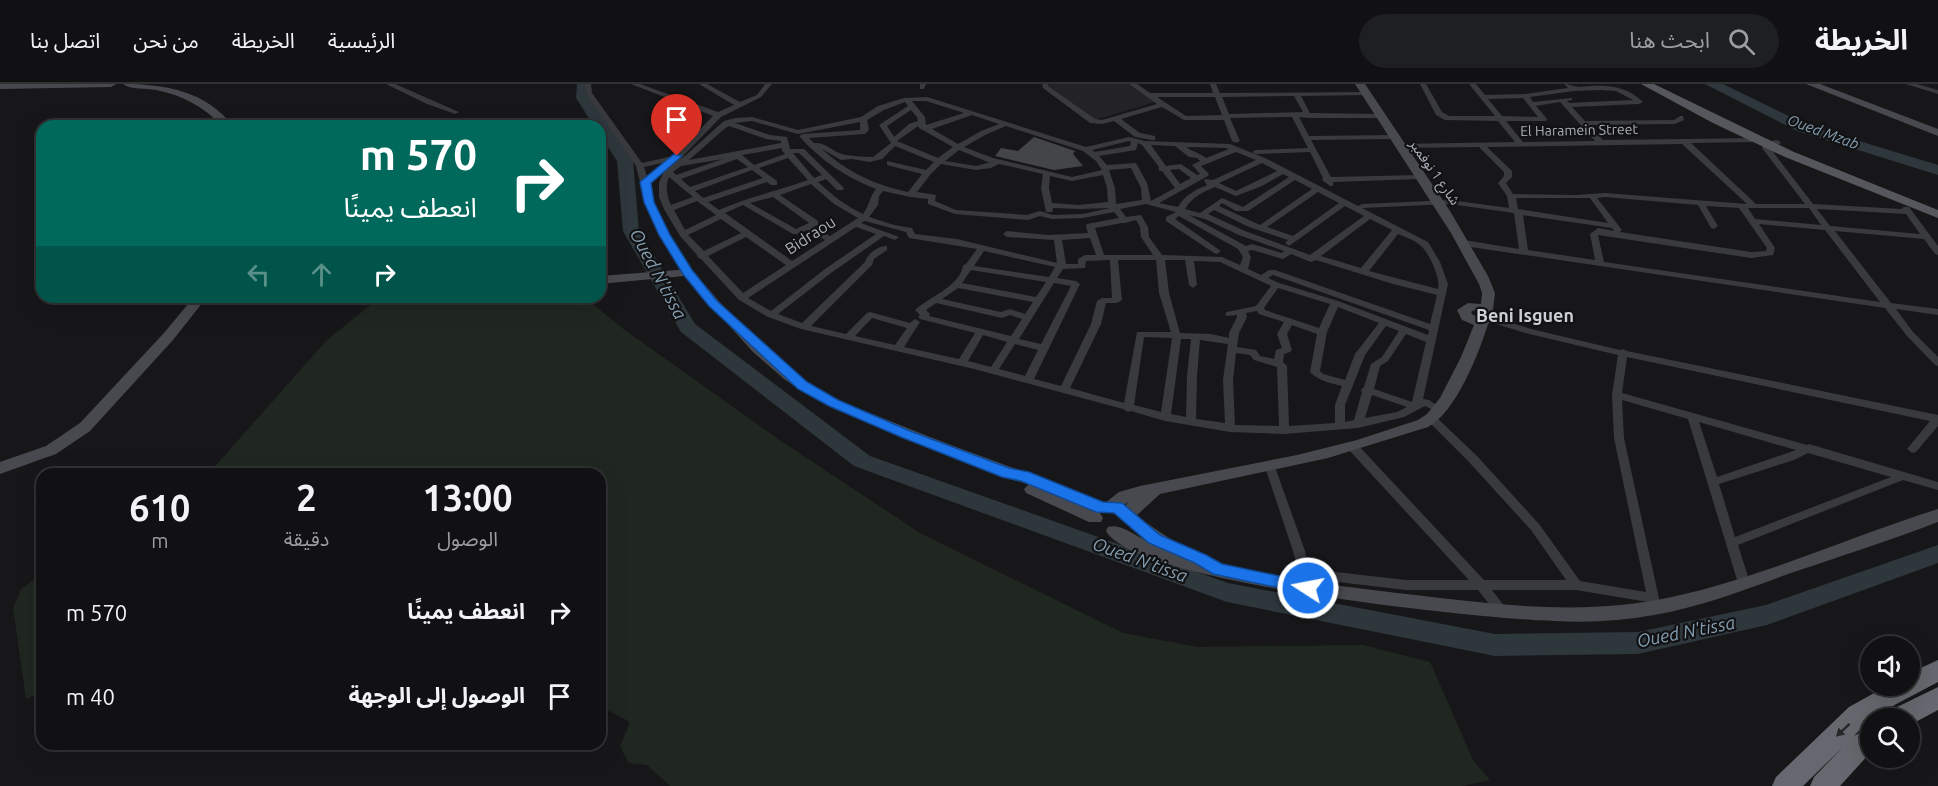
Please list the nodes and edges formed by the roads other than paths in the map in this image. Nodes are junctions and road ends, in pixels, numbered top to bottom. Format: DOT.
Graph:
graph roads {
  1 [pos="111,84"];
  2 [pos="128,84"];
  3 [pos="389,84"];
  4 [pos="588,84"];
  5 [pos="634,84"];
  6 [pos="702,84"];
  7 [pos="769,84"];
  8 [pos="1045,84"];
  9 [pos="1132,84"];
  10 [pos="1213,84"];
  11 [pos="1286,84"];
  12 [pos="1329,84"];
  13 [pos="1423,84"];
  14 [pos="1472,84"];
  15 [pos="1646,84"];
  16 [pos="1659,84"];
  17 [pos="1811,84"];
  18 [pos="1910,84"];
  19 [pos="0,86"];
  20 [pos="154,86"];
  21 [pos="1568,88"];
  22 [pos="1363,89"];
  23 [pos="1938,92"];
  24 [pos="1295,94"];
  25 [pos="1149,95"];
  26 [pos="1217,95"];
  27 [pos="1337,95"];
  28 [pos="1525,96"];
  29 [pos="1483,98"];
  30 [pos="906,99"];
  31 [pos="1565,103"];
  32 [pos="1163,104"];
  33 [pos="1533,104"];
  34 [pos="740,105"];
  35 [pos="911,107"];
  36 [pos="455,112"];
  37 [pos="969,114"];
  38 [pos="718,115"];
  39 [pos="1295,115"];
  40 [pos="1308,116"];
  41 [pos="1379,116"];
  42 [pos="1225,117"];
  43 [pos="1115,118"];
  44 [pos="1680,118"];
  45 [pos="864,119"];
  46 [pos="209,120"];
  47 [pos="222,120"];
  48 [pos="1500,120"];
  49 [pos="728,123"];
  50 [pos="1584,123"];
  51 [pos="1006,124"];
  52 [pos="924,125"];
  53 [pos="1938,133"];
  54 [pos="804,137"];
  55 [pos="1306,138"];
  56 [pos="1395,141"];
  57 [pos="894,142"];
  58 [pos="1134,142"];
  59 [pos="1601,142"];
  60 [pos="1685,142"];
  61 [pos="1768,142"];
  62 [pos="1145,143"];
  63 [pos="1177,144"];
  64 [pos="1521,144"];
  65 [pos="1236,145"];
  66 [pos="1482,146"];
  67 [pos="958,147"];
  68 [pos="786,148"];
  69 [pos="1086,148"];
  70 [pos="1312,150"];
  71 [pos="1256,152"];
  72 [pos="1094,154"];
  73 [pos="1262,160"];
  74 [pos="678,161"];
  75 [pos="941,161"];
  76 [pos="1205,161"];
  77 [pos="998,162"];
  78 [pos="890,163"];
  79 [pos="640,166"];
  80 [pos="753,168"];
  81 [pos="1162,169"];
  82 [pos="1105,170"];
  83 [pos="1282,171"];
  84 [pos="1047,172"];
  85 [pos="928,173"];
  86 [pos="672,175"];
  87 [pos="828,176"];
  88 [pos="1295,177"];
  89 [pos="1421,177"];
  90 [pos="1199,178"];
  91 [pos="1326,180"];
  92 [pos="811,181"];
  93 [pos="645,182"];
  94 [pos="1212,185"];
  95 [pos="840,188"];
  96 [pos="881,188"];
  97 [pos="1179,188"];
  98 [pos="1318,188"];
  99 [pos="744,189"];
  100 [pos="689,190"];
  101 [pos="1331,190"];
  102 [pos="912,194"];
  103 [pos="775,195"];
  104 [pos="1591,195"];
  105 [pos="1512,196"];
  106 [pos="757,198"];
  107 [pos="700,199"];
  108 [pos="1900,200"];
  109 [pos="743,202"];
  110 [pos="1345,202"];
  111 [pos="1440,202"];
  112 [pos="1700,202"];
  113 [pos="1149,203"];
  114 [pos="1213,206"];
  115 [pos="1362,206"];
  116 [pos="1742,206"];
  117 [pos="1755,206"];
  118 [pos="1811,206"];
  119 [pos="1938,206"];
  120 [pos="1114,207"];
  121 [pos="668,209"];
  122 [pos="1049,210"];
  123 [pos="1179,212"];
  124 [pos="1516,212"];
  125 [pos="1909,212"];
  126 [pos="720,214"];
  127 [pos="1938,214"];
  128 [pos="1202,215"];
  129 [pos="1369,216"];
  130 [pos="864,218"];
  131 [pos="1125,220"];
  132 [pos="1753,221"];
  133 [pos="855,224"];
  134 [pos="1714,226"];
  135 [pos="809,228"];
  136 [pos="1261,228"];
  137 [pos="1828,228"];
  138 [pos="1619,230"];
  139 [pos="1396,231"];
  140 [pos="747,233"];
  141 [pos="883,233"];
  142 [pos="682,234"];
  143 [pos="1007,234"];
  144 [pos="1093,234"];
  145 [pos="1429,236"];
  146 [pos="895,237"];
  147 [pos="1926,237"];
  148 [pos="1058,238"];
  149 [pos="831,240"];
  150 [pos="1293,240"];
  151 [pos="1234,242"];
  152 [pos="1464,243"];
  153 [pos="884,248"];
  154 [pos="1287,248"];
  155 [pos="981,249"];
  156 [pos="1244,249"];
  157 [pos="1217,251"];
  158 [pos="1524,251"];
  159 [pos="1938,252"];
  160 [pos="701,256"];
  161 [pos="1178,257"];
  162 [pos="1316,257"];
  163 [pos="1101,258"];
  164 [pos="1160,258"];
  165 [pos="1189,258"];
  166 [pos="1114,259"];
  167 [pos="1600,262"];
  168 [pos="792,265"];
  169 [pos="1061,266"];
  170 [pos="966,267"];
  171 [pos="1243,269"];
  172 [pos="687,272"];
  173 [pos="1363,272"];
  174 [pos="1262,278"];
  175 [pos="606,280"];
  176 [pos="1051,280"];
  177 [pos="956,285"];
  178 [pos="1193,285"];
  179 [pos="1276,285"];
  180 [pos="1442,293"];
  181 [pos="742,298"];
  182 [pos="933,300"];
  183 [pos="1038,300"];
  184 [pos="196,303"];
  185 [pos="1335,303"];
  186 [pos="1890,306"];
  187 [pos="1258,308"];
  188 [pos="1241,311"];
  189 [pos="1938,312"];
  190 [pos="1230,314"];
  191 [pos="771,315"];
  192 [pos="1027,316"];
  193 [pos="1481,316"];
  194 [pos="923,317"];
  195 [pos="1289,321"];
  196 [pos="1384,323"];
  197 [pos="912,326"];
  198 [pos="804,327"];
  199 [pos="1435,329"];
  200 [pos="1404,330"];
  201 [pos="980,332"];
  202 [pos="1322,332"];
  203 [pos="1177,337"];
  204 [pos="1196,337"];
  205 [pos="848,338"];
  206 [pos="1012,340"];
  207 [pos="1431,340"];
  208 [pos="1234,346"];
  209 [pos="898,348"];
  210 [pos="1044,348"];
  211 [pos="1623,352"];
  212 [pos="962,363"];
  213 [pos="1278,363"];
  214 [pos="1938,363"];
  215 [pos="993,371"];
  216 [pos="1028,380"];
  217 [pos="1349,385"];
  218 [pos="1064,390"];
  219 [pos="1366,390"];
  220 [pos="1617,395"];
  221 [pos="1416,407"];
  222 [pos="1128,409"];
  223 [pos="1435,415"];
  224 [pos="1692,415"];
  225 [pos="1165,417"];
  226 [pos="1938,419"];
  227 [pos="1191,422"];
  228 [pos="1358,424"];
  229 [pos="1341,426"];
  230 [pos="1230,428"];
  231 [pos="1284,430"];
  232 [pos="1353,447"];
  233 [pos="1809,448"];
  234 [pos="1912,449"];
  235 [pos="1270,467"];
  236 [pos="0,468"];
  237 [pos="1903,476"];
  238 [pos="1713,482"];
  239 [pos="1938,486"];
  240 [pos="1156,488"];
  241 [pos="1103,511"];
  242 [pos="1938,515"];
  243 [pos="1128,517"];
  244 [pos="1114,531"];
  245 [pos="1731,543"];
  246 [pos="1218,570"];
  247 [pos="1306,580"];
  248 [pos="1744,583"];
  249 [pos="1480,584"];
  250 [pos="1576,585"];
  251 [pos="1654,603"];
  252 [pos="1502,612"];
  253 [pos="1938,670"];
  254 [pos="1920,679"];
  255 [pos="1890,696"];
  256 [pos="1938,698"];
  257 [pos="1919,708"];
  258 [pos="1860,746"];
  259 [pos="1785,786"];
  260 [pos="1823,786"];
  1 -- 19 [label="main road"];
  2 -- 20 [label="main road"];
  3 -- 36 [label="street"];
  4 -- 79 [label="street"];
  5 -- 38 [label="street"];
  6 -- 34 [label="street"];
  7 -- 34 [label="street"];
  8 -- 43 [label="street"];
  9 -- 25 [label="street"];
  10 -- 26 [label="street"];
  11 -- 24 [label="street"];
  12 -- 27 [label="street"];
  13 -- 48 [label="street"];
  14 -- 29 [label="street"];
  15 -- 61 [label="main road"];
  16 -- 61 [label="main road"];
  17 -- 53 [label="main road"];
  18 -- 23 [label="street"];
  20 -- 46 [label="main road"];
  20 -- 47 [label="main road"];
  21 -- 28 [label="street"];
  21 -- 31 [label="street"];
  21 -- 31 [label="street"];
  22 -- 27 [label="street"];
  22 -- 41 [label="main road, شارع 1 نوفمبر"];
  24 -- 26 [label="street"];
  24 -- 27 [label="street"];
  24 -- 40 [label="street"];
  25 -- 26 [label="street"];
  25 -- 32 [label="street"];
  26 -- 42 [label="street"];
  28 -- 29 [label="street"];
  28 -- 33 [label="street"];
  29 -- 48 [label="street"];
  30 -- 35 [label="street"];
  30 -- 37 [label="street"];
  30 -- 45 [label="street"];
  31 -- 33 [label="street"];
  31 -- 50 [label="street"];
  32 -- 42 [label="street"];
  32 -- 43 [label="street"];
  33 -- 48 [label="street"];
  34 -- 38 [label="street"];
  35 -- 52 [label="street"];
  35 -- 57 [label="street"];
  37 -- 51 [label="street"];
  37 -- 52 [label="street"];
  38 -- 74 [label="street"];
  39 -- 40 [label="street"];
  39 -- 42 [label="street"];
  39 -- 55 [label="street"];
  40 -- 41 [label="street"];
  41 -- 56 [label="main road, شارع 1 نوفمبر"];
  42 -- 65 [label="street"];
  43 -- 65 [label="street"];
  44 -- 50 [label="street"];
  45 -- 54 [label="street"];
  45 -- 54 [label="street"];
  48 -- 64 [label="street"];
  49 -- 54 [label="street"];
  49 -- 68 [label="street"];
  49 -- 74 [label="street"];
  50 -- 59 [label="street"];
  51 -- 67 [label="street"];
  51 -- 69 [label="street"];
  52 -- 57 [label="street"];
  52 -- 67 [label="street"];
  54 -- 57 [label="street"];
  54 -- 68 [label="street"];
  54 -- 96 [label="street"];
  55 -- 56 [label="street, El Haramein Street"];
  55 -- 70 [label="street"];
  56 -- 66 [label="street, El Haramein Street"];
  56 -- 89 [label="main road, شارع 1 نوفمبر"];
  57 -- 75 [label="street"];
  58 -- 62 [label="street"];
  58 -- 69 [label="street"];
  58 -- 72 [label="street"];
  59 -- 60 [label="street, El Haramein Street"];
  59 -- 64 [label="street, El Haramein Street"];
  60 -- 61 [label="street, El Haramein Street"];
  60 -- 117 [label="street"];
  61 -- 108 [label="main road"];
  61 -- 118 [label="street"];
  61 -- 119 [label="main road"];
  62 -- 63 [label="street"];
  62 -- 81 [label="street"];
  63 -- 65 [label="street"];
  63 -- 76 [label="street"];
  64 -- 66 [label="street, El Haramein Street"];
  65 -- 71 [label="street"];
  65 -- 73 [label="street"];
  65 -- 76 [label="street"];
  66 -- 105 [label="street"];
  67 -- 75 [label="street"];
  67 -- 77 [label="street"];
  68 -- 74 [label="street"];
  68 -- 80 [label="street"];
  68 -- 87 [label="street"];
  68 -- 92 [label="street"];
  69 -- 72 [label="street"];
  70 -- 71 [label="street"];
  70 -- 91 [label="street"];
  71 -- 101 [label="street"];
  72 -- 82 [label="street"];
  73 -- 83 [label="street"];
  73 -- 94 [label="street"];
  74 -- 79 [label="street"];
  74 -- 86 [label="street"];
  74 -- 93 [label="street"];
  75 -- 77 [label="street"];
  75 -- 85 [label="street"];
  76 -- 90 [label="street"];
  77 -- 84 [label="street"];
  78 -- 85 [label="street"];
  79 -- 93 [label="street"];
  80 -- 86 [label="street"];
  80 -- 99 [label="street"];
  80 -- 100 [label="street"];
  81 -- 90 [label="street"];
  81 -- 97 [label="street"];
  82 -- 84 [label="street"];
  82 -- 113 [label="street"];
  82 -- 120 [label="street"];
  83 -- 88 [label="street"];
  83 -- 94 [label="street"];
  84 -- 122 [label="street"];
  85 -- 102 [label="street"];
  86 -- 100 [label="street"];
  86 -- 121 [label="street"];
  87 -- 92 [label="street"];
  87 -- 95 [label="street"];
  88 -- 98 [label="street"];
  88 -- 114 [label="street"];
  89 -- 91 [label="street"];
  89 -- 111 [label="main road, شارع 1 نوفمبر"];
  90 -- 94 [label="street"];
  90 -- 97 [label="street"];
  91 -- 101 [label="street"];
  92 -- 103 [label="street"];
  92 -- 130 [label="street"];
  93 -- 172 [label="street"];
  94 -- 123 [label="street"];
  96 -- 102 [label="street"];
  96 -- 130 [label="street, Bidraou"];
  97 -- 113 [label="street"];
  98 -- 110 [label="street"];
  98 -- 136 [label="street"];
  99 -- 106 [label="street"];
  99 -- 107 [label="street"];
  100 -- 107 [label="street"];
  101 -- 115 [label="street"];
  102 -- 122 [label="street"];
  103 -- 106 [label="street"];
  103 -- 135 [label="street"];
  104 -- 105 [label="street"];
  104 -- 112 [label="street"];
  104 -- 138 [label="street"];
  105 -- 124 [label="street"];
  106 -- 109 [label="street"];
  107 -- 121 [label="street"];
  107 -- 126 [label="street"];
  108 -- 125 [label="street"];
  108 -- 127 [label="main road"];
  109 -- 126 [label="street"];
  109 -- 135 [label="street"];
  110 -- 129 [label="street"];
  110 -- 150 [label="street"];
  111 -- 115 [label="street"];
  111 -- 124 [label="street"];
  111 -- 152 [label="main road, شارع 1 نوفمبر"];
  112 -- 116 [label="street"];
  112 -- 134 [label="street"];
  113 -- 120 [label="street"];
  113 -- 123 [label="street"];
  114 -- 128 [label="street"];
  114 -- 136 [label="street"];
  115 -- 145 [label="street"];
  116 -- 117 [label="street"];
  116 -- 132 [label="street"];
  117 -- 118 [label="street"];
  118 -- 125 [label="street"];
  118 -- 137 [label="street"];
  120 -- 122 [label="street"];
  120 -- 131 [label="street"];
  121 -- 142 [label="street"];
  123 -- 128 [label="street"];
  123 -- 151 [label="street"];
  123 -- 157 [label="street"];
  124 -- 138 [label="street"];
  124 -- 158 [label="street"];
  125 -- 147 [label="street"];
  126 -- 140 [label="street"];
  126 -- 142 [label="street"];
  128 -- 154 [label="street"];
  129 -- 139 [label="street"];
  129 -- 162 [label="street"];
  130 -- 133 [label="street, Bidraou"];
  130 -- 155 [label="street"];
  131 -- 144 [label="street"];
  131 -- 164 [label="street"];
  132 -- 137 [label="street"];
  132 -- 138 [label="street"];
  133 -- 141 [label="street"];
  133 -- 149 [label="street, Bidraou"];
  135 -- 149 [label="street"];
  136 -- 150 [label="street"];
  137 -- 147 [label="street"];
  137 -- 186 [label="street"];
  138 -- 167 [label="street"];
  139 -- 173 [label="street"];
  139 -- 180 [label="street"];
  140 -- 160 [label="street"];
  140 -- 168 [label="street"];
  141 -- 146 [label="street"];
  141 -- 191 [label="street"];
  142 -- 160 [label="street"];
  143 -- 148 [label="street"];
  144 -- 148 [label="street"];
  144 -- 163 [label="street"];
  147 -- 159 [label="street"];
  148 -- 169 [label="street"];
  149 -- 168 [label="street, Bidraou"];
  150 -- 154 [label="street"];
  151 -- 156 [label="street"];
  151 -- 157 [label="street"];
  152 -- 158 [label="street"];
  152 -- 193 [label="main road, شارع 1 نوفمبر"];
  153 -- 198 [label="street"];
  154 -- 156 [label="street"];
  154 -- 162 [label="street"];
  155 -- 169 [label="street"];
  155 -- 170 [label="street"];
  156 -- 171 [label="street"];
  157 -- 161 [label="street"];
  158 -- 167 [label="street"];
  160 -- 181 [label="street"];
  161 -- 164 [label="street"];
  161 -- 165 [label="street"];
  162 -- 173 [label="street"];
  163 -- 166 [label="street"];
  163 -- 169 [label="street"];
  164 -- 166 [label="street"];
  164 -- 203 [label="street"];
  165 -- 171 [label="street"];
  165 -- 178 [label="street"];
  166 -- 218 [label="street"];
  167 -- 186 [label="street"];
  168 -- 181 [label="street, Bidraou"];
  169 -- 176 [label="street"];
  170 -- 176 [label="street"];
  170 -- 177 [label="street"];
  171 -- 174 [label="street"];
  172 -- 175 [label="main road"];
  172 -- 241 [label="main road"];
  173 -- 180 [label="street"];
  174 -- 179 [label="street"];
  174 -- 199 [label="street"];
  176 -- 183 [label="street"];
  176 -- 210 [label="street"];
  177 -- 182 [label="street"];
  177 -- 183 [label="street"];
  179 -- 185 [label="street"];
  179 -- 187 [label="street"];
  180 -- 199 [label="street"];
  181 -- 191 [label="street"];
  182 -- 192 [label="street"];
  182 -- 194 [label="street"];
  183 -- 192 [label="street"];
  184 -- 236 [label="main road"];
  185 -- 196 [label="street"];
  185 -- 202 [label="street"];
  186 -- 189 [label="street"];
  186 -- 214 [label="street"];
  187 -- 188 [label="street"];
  187 -- 195 [label="street"];
  188 -- 190 [label="street"];
  188 -- 208 [label="street"];
  191 -- 198 [label="street"];
  192 -- 206 [label="street"];
  193 -- 211 [label="street"];
  193 -- 223 [label="main road"];
  194 -- 197 [label="street"];
  194 -- 201 [label="street"];
  195 -- 202 [label="street"];
  195 -- 213 [label="street"];
  196 -- 200 [label="street"];
  196 -- 217 [label="street"];
  197 -- 205 [label="street"];
  197 -- 209 [label="street"];
  198 -- 205 [label="street"];
  199 -- 207 [label="street"];
  200 -- 207 [label="street"];
  200 -- 219 [label="street"];
  201 -- 206 [label="street"];
  201 -- 212 [label="street"];
  202 -- 217 [label="street"];
  203 -- 204 [label="street"];
  203 -- 222 [label="street"];
  203 -- 225 [label="street"];
  204 -- 208 [label="street"];
  204 -- 227 [label="street"];
  205 -- 209 [label="street"];
  206 -- 210 [label="street"];
  206 -- 215 [label="street"];
  207 -- 221 [label="street"];
  208 -- 213 [label="street"];
  208 -- 230 [label="street"];
  209 -- 212 [label="street"];
  210 -- 216 [label="street"];
  211 -- 220 [label="street"];
  211 -- 226 [label="street"];
  212 -- 215 [label="street"];
  213 -- 231 [label="street"];
  215 -- 216 [label="street"];
  216 -- 218 [label="street"];
  217 -- 229 [label="street"];
  218 -- 222 [label="street"];
  219 -- 221 [label="street"];
  219 -- 228 [label="street"];
  220 -- 224 [label="street"];
  220 -- 251 [label="street"];
  221 -- 223 [label="street"];
  221 -- 228 [label="street"];
  222 -- 225 [label="street"];
  223 -- 232 [label="main road"];
  223 -- 250 [label="street"];
  224 -- 233 [label="street"];
  224 -- 238 [label="street"];
  225 -- 227 [label="street"];
  226 -- 234 [label="street"];
  227 -- 230 [label="street"];
  228 -- 229 [label="street"];
  229 -- 231 [label="street"];
  230 -- 231 [label="street"];
  232 -- 235 [label="main road"];
  232 -- 249 [label="street"];
  233 -- 237 [label="street"];
  233 -- 238 [label="street"];
  235 -- 240 [label="main road"];
  235 -- 247 [label="street"];
  237 -- 239 [label="street"];
  237 -- 245 [label="street"];
  238 -- 245 [label="street"];
  240 -- 241 [label="main road"];
  240 -- 243 [label="main road"];
  241 -- 243 [label="main road"];
  241 -- 244 [label="main road"];
  242 -- 248 [label="main road"];
  243 -- 244 [label="main road"];
  243 -- 246 [label="main road"];
  244 -- 246 [label="main road"];
  245 -- 248 [label="street"];
  246 -- 247 [label="main road"];
  247 -- 249 [label="street"];
  247 -- 252 [label="main road"];
  248 -- 251 [label="main road"];
  249 -- 250 [label="street"];
  249 -- 252 [label="street"];
  250 -- 251 [label="street"];
  251 -- 252 [label="main road"];
  253 -- 254 [label="highway"];
  255 -- 259 [label="highway, one-way"];
  256 -- 257 [label="highway"];
  258 -- 260 [label="highway"];
}
